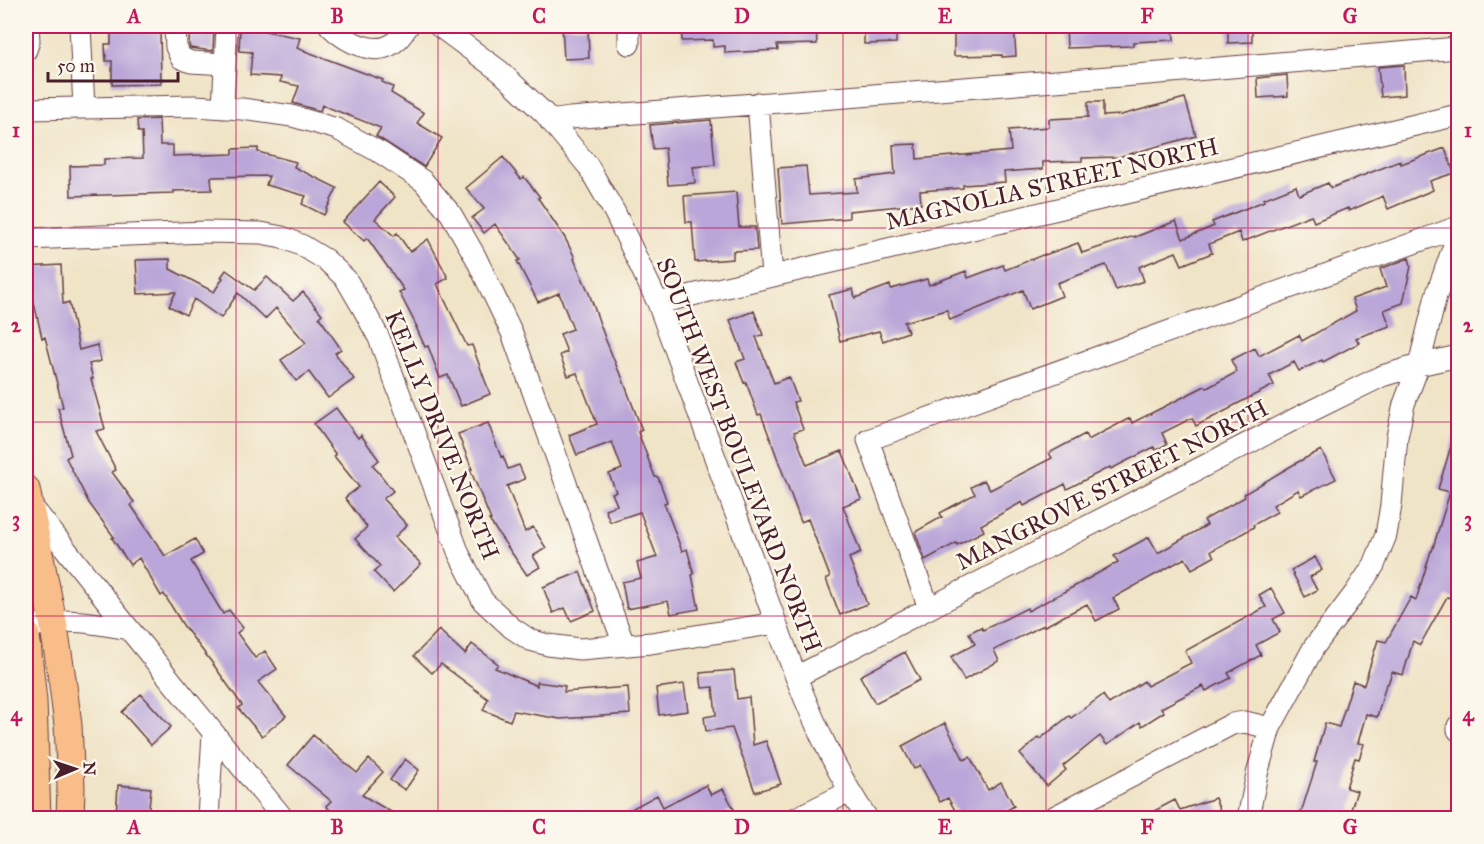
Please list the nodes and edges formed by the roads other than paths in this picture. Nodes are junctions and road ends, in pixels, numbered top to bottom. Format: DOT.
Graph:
graph roads {
  1 [pos="28,26"];
  2 [pos="80,26"];
  3 [pos="175,26"];
  4 [pos="227,26"];
  5 [pos="330,26"];
  6 [pos="408,26"];
  7 [pos="439,26"];
  8 [pos="1458,48"];
  9 [pos="26,50"];
  10 [pos="225,64"];
  11 [pos="758,103"];
  12 [pos="84,108"];
  13 [pos="223,108"];
  14 [pos="26,109"];
  15 [pos="1458,114"];
  16 [pos="550,121"];
  17 [pos="1458,227"];
  18 [pos="1458,234"];
  19 [pos="26,239"];
  20 [pos="772,276"];
  21 [pos="658,303"];
  22 [pos="1458,356"];
  23 [pos="1419,365"];
  24 [pos="27,495"];
  25 [pos="929,608"];
  26 [pos="53,622"];
  27 [pos="776,623"];
  28 [pos="26,628"];
  29 [pos="129,629"];
  30 [pos="26,634"];
  31 [pos="624,645"];
  32 [pos="796,677"];
  33 [pos="1270,728"];
  34 [pos="213,733"];
  35 [pos="849,792"];
  36 [pos="37,819"];
  37 [pos="70,819"];
  38 [pos="208,819"];
  39 [pos="283,819"];
  40 [pos="796,819"];
  41 [pos="867,819"];
  42 [pos="1052,819"];
  43 [pos="1248,819"];
  1 -- 9 [label="street"];
  2 -- 12 [label="street"];
  3 -- 10 [label="street"];
  4 -- 10 [label="street"];
  5 -- 6 [label="street"];
  7 -- 16 [label="street, SOUTH WEST BOULEVARD NORTH"];
  8 -- 11 [label="street"];
  10 -- 13 [label="street"];
  11 -- 16 [label="street"];
  11 -- 20 [label="street"];
  12 -- 13 [label="street"];
  12 -- 14 [label="street"];
  13 -- 31 [label="street"];
  15 -- 20 [label="street, MAGNOLIA STREET NORTH"];
  16 -- 21 [label="street, SOUTH WEST BOULEVARD NORTH"];
  17 -- 25 [label="street"];
  18 -- 23 [label="street"];
  19 -- 31 [label="street, KELLY DRIVE NORTH"];
  20 -- 21 [label="street, MAGNOLIA STREET NORTH"];
  21 -- 27 [label="street, SOUTH WEST BOULEVARD NORTH"];
  22 -- 23 [label="street, MANGROVE STREET NORTH"];
  23 -- 25 [label="street, MANGROVE STREET NORTH"];
  23 -- 33 [label="street"];
  24 -- 26 [label="main road"];
  24 -- 29 [label="street"];
  25 -- 32 [label="street, MANGROVE STREET NORTH"];
  26 -- 28 [label="street"];
  26 -- 29 [label="street"];
  26 -- 37 [label="main road"];
  27 -- 31 [label="street, KELLY DRIVE NORTH"];
  27 -- 32 [label="street, SOUTH WEST BOULEVARD NORTH"];
  29 -- 34 [label="street"];
  30 -- 36 [label="main road"];
  32 -- 35 [label="street, SOUTH WEST BOULEVARD NORTH"];
  33 -- 42 [label="street"];
  33 -- 43 [label="street"];
  34 -- 38 [label="street"];
  34 -- 39 [label="street"];
  35 -- 40 [label="street"];
  35 -- 41 [label="street, SOUTH WEST BOULEVARD NORTH"];
}
